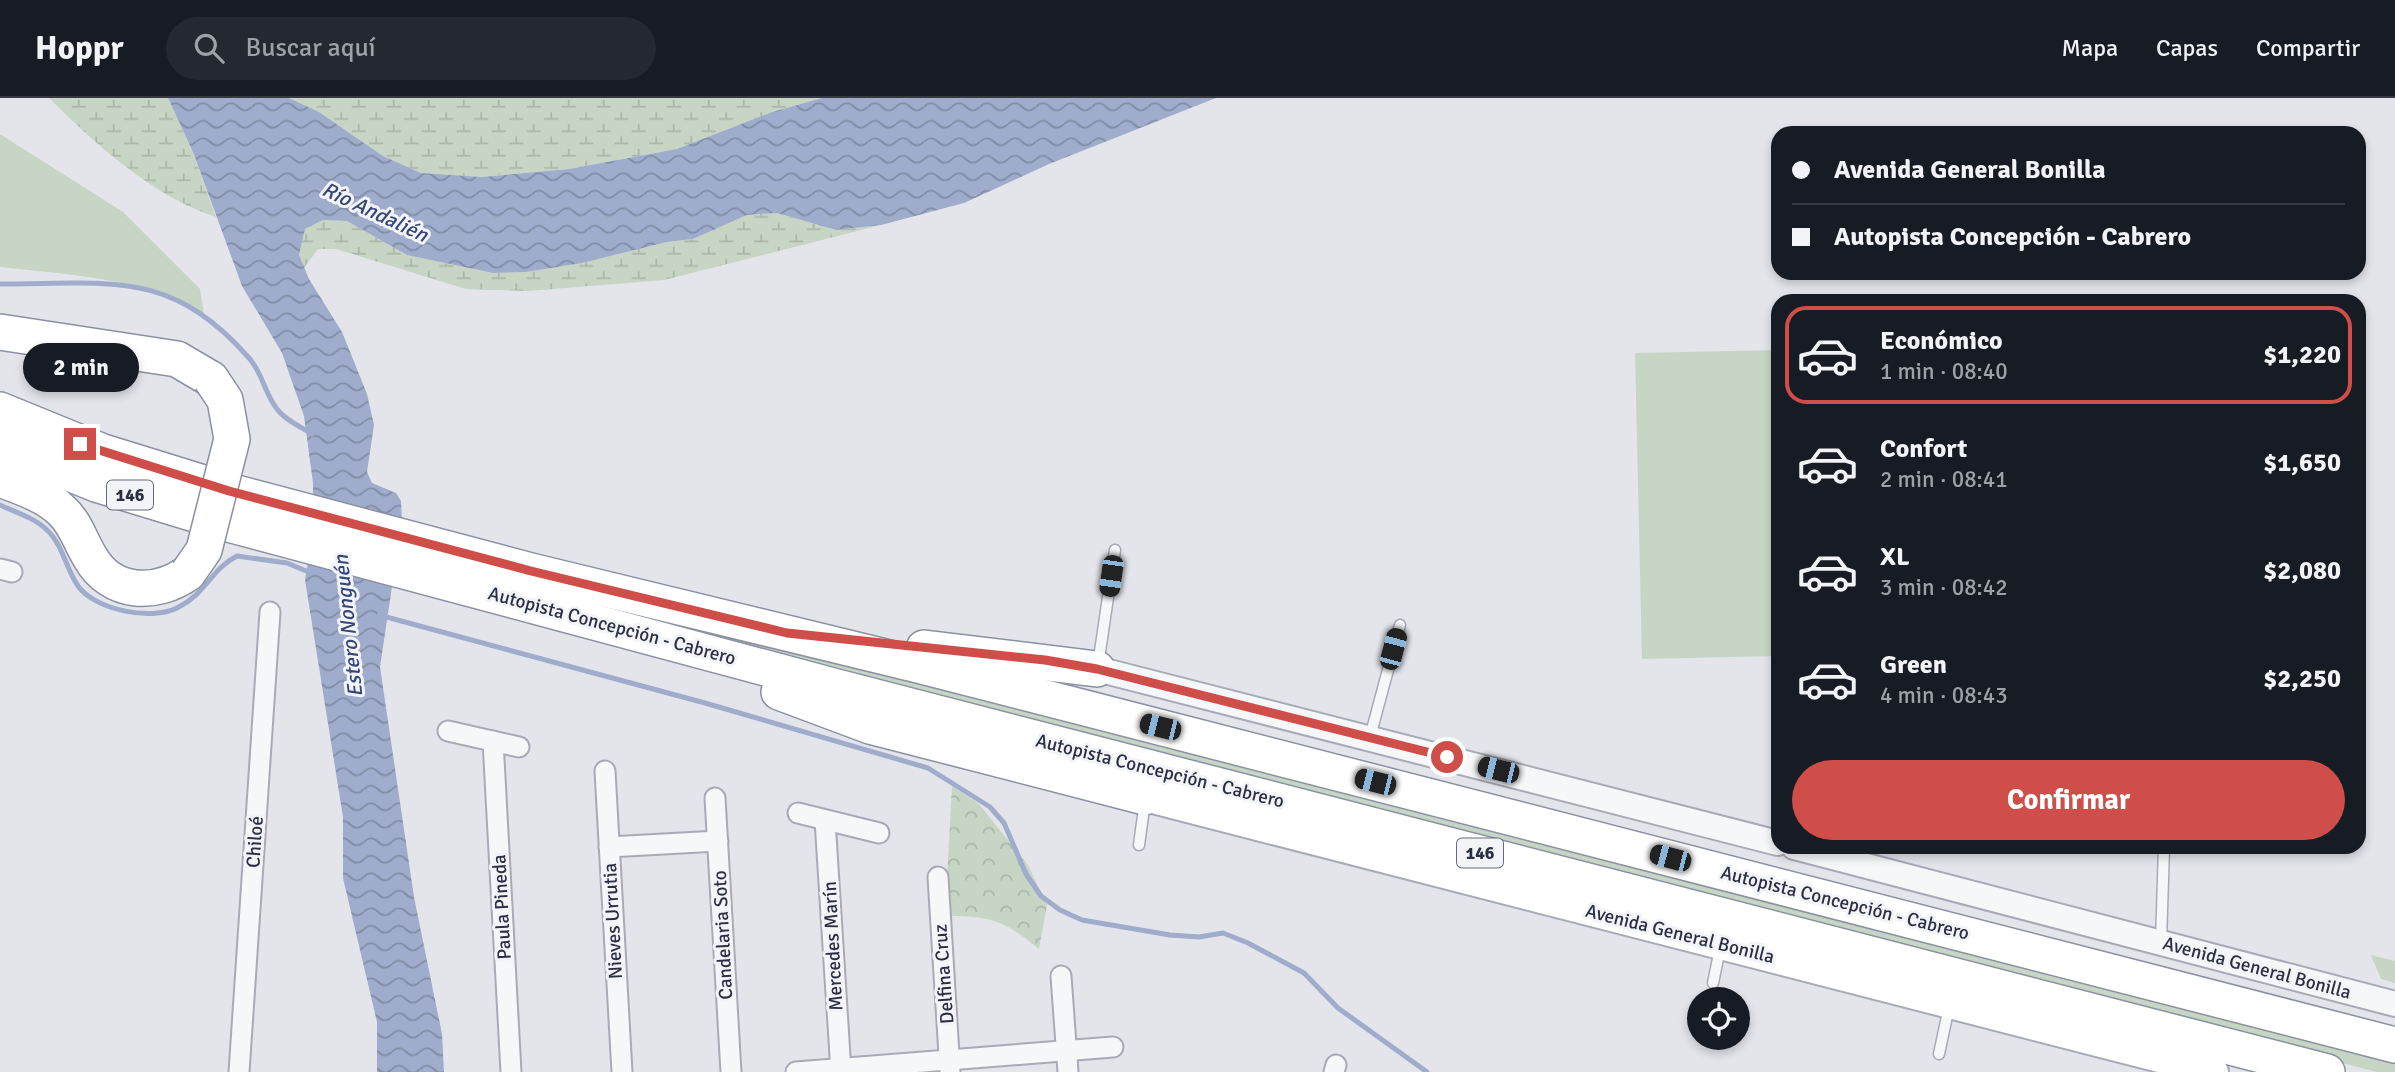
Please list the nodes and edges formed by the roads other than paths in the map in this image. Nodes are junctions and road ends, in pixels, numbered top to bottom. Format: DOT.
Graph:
graph roads {
  1 [pos="0,332"];
  2 [pos="0,410"];
  3 [pos="0,445"];
  4 [pos="0,479"];
  5 [pos="268,518"];
  6 [pos="1115,550"];
  7 [pos="410,556"];
  8 [pos="270,612"];
  9 [pos="1400,625"];
  10 [pos="633,633"];
  11 [pos="787,633"];
  12 [pos="1097,669"];
  13 [pos="447,731"];
  14 [pos="1370,737"];
  15 [pos="493,741"];
  16 [pos="519,747"];
  17 [pos="605,771"];
  18 [pos="1145,797"];
  19 [pos="715,798"];
  20 [pos="798,813"];
  21 [pos="825,820"];
  22 [pos="879,833"];
  23 [pos="718,841"];
  24 [pos="1771,841"];
  25 [pos="1139,845"];
  26 [pos="609,847"];
  27 [pos="1821,854"];
  28 [pos="2164,854"];
  29 [pos="938,877"];
  30 [pos="2161,943"];
  31 [pos="1721,945"];
  32 [pos="1061,976"];
  33 [pos="1713,983"];
  34 [pos="1950,1003"];
  35 [pos="2395,1004"];
  36 [pos="2395,1045"];
  37 [pos="1113,1047"];
  38 [pos="2123,1048"];
  39 [pos="1068,1051"];
  40 [pos="1939,1054"];
  41 [pos="949,1066"];
  42 [pos="841,1071"];
  43 [pos="239,1072"];
  44 [pos="511,1072"];
  45 [pos="622,1072"];
  46 [pos="731,1072"];
  47 [pos="796,1072"];
  48 [pos="1068,1072"];
  49 [pos="2147,1072"];
  50 [pos="2214,1072"];
  51 [pos="2327,1072"];
  1 -- 4 [label="highway, bridge"];
  2 -- 5 [label="highway, Autopista Concepción - Cabrero / 146"];
  3 -- 5 [label="highway, Autopista Concepción - Cabrero / 146"];
  5 -- 7 [label="highway, Autopista Concepción - Cabrero / 146"];
  6 -- 12 [label="lane"];
  7 -- 10 [label="highway, Autopista Concepción - Cabrero / 146"];
  7 -- 11 [label="highway, Autopista Concepción - Cabrero / 146"];
  8 -- 43 [label="street, Chiloé"];
  9 -- 14 [label="lane"];
  10 -- 18 [label="highway"];
  10 -- 51 [label="highway, Autopista Concepción - Cabrero / 146"];
  11 -- 12 [label="highway"];
  11 -- 36 [label="highway, Autopista Concepción - Cabrero / 146"];
  12 -- 14 [label="street"];
  13 -- 15 [label="street"];
  14 -- 24 [label="street"];
  15 -- 16 [label="street"];
  15 -- 44 [label="street, Paula Pineda"];
  17 -- 26 [label="street, Nieves Urrutia"];
  18 -- 25 [label="lane"];
  18 -- 31 [label="main road, Avenida General Bonilla"];
  19 -- 23 [label="street, Candelaria Soto"];
  20 -- 21 [label="street"];
  21 -- 22 [label="street"];
  21 -- 42 [label="street, Mercedes Marín"];
  23 -- 26 [label="street"];
  23 -- 46 [label="street, Candelaria Soto"];
  26 -- 45 [label="street, Nieves Urrutia"];
  27 -- 30 [label="street, Avenida General Bonilla"];
  28 -- 30 [label="lane"];
  29 -- 41 [label="street, Delfina Cruz"];
  30 -- 35 [label="street, Avenida General Bonilla"];
  31 -- 33 [label="lane"];
  31 -- 34 [label="main road, Avenida General Bonilla"];
  32 -- 39 [label="street"];
  34 -- 38 [label="main road, Avenida General Bonilla"];
  34 -- 40 [label="lane"];
  37 -- 39 [label="street"];
  38 -- 49 [label="main road"];
  38 -- 50 [label="main road, Avenida General Bonilla"];
  39 -- 41 [label="street"];
  39 -- 48 [label="street"];
  41 -- 42 [label="street"];
  42 -- 47 [label="street"];
}
